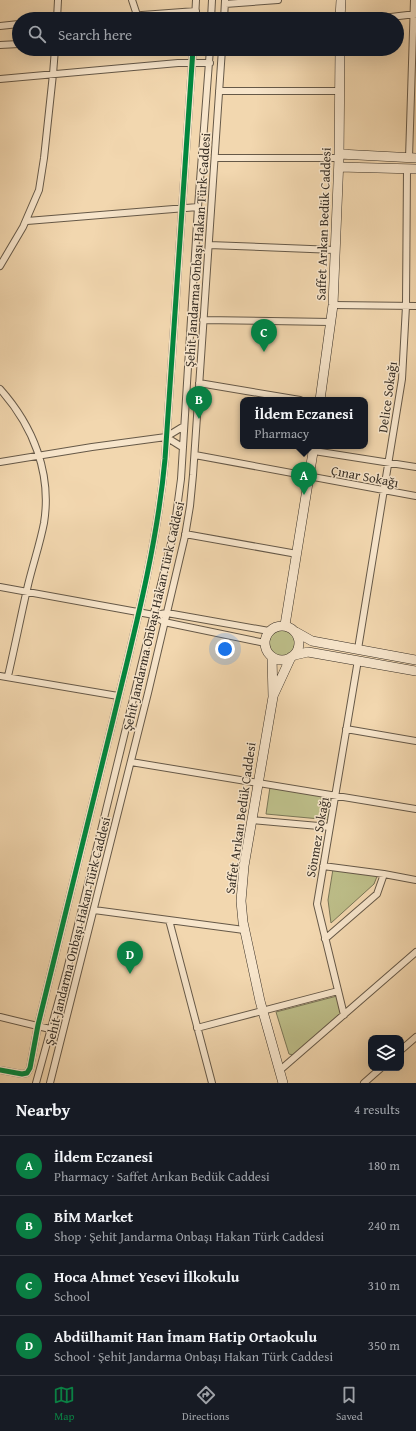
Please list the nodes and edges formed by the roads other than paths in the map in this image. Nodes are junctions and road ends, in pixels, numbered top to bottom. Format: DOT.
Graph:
graph roads {
  1 [pos="58,0"];
  2 [pos="132,0"];
  3 [pos="196,0"];
  4 [pos="212,0"];
  5 [pos="278,0"];
  6 [pos="340,0"];
  7 [pos="414,0"];
  8 [pos="225,2"];
  9 [pos="196,11"];
  10 [pos="57,12"];
  11 [pos="136,12"];
  12 [pos="181,12"];
  13 [pos="211,12"];
  14 [pos="224,12"];
  15 [pos="340,12"];
  16 [pos="415,14"];
  17 [pos="404,15"];
  18 [pos="12,25"];
  19 [pos="0,26"];
  20 [pos="12,44"];
  21 [pos="0,45"];
  22 [pos="54,56"];
  23 [pos="192,56"];
  24 [pos="210,56"];
  25 [pos="221,56"];
  26 [pos="340,56"];
  27 [pos="192,63"];
  28 [pos="210,63"];
  29 [pos="53,74"];
  30 [pos="0,79"];
  31 [pos="219,90"];
  32 [pos="340,91"];
  33 [pos="215,158"];
  34 [pos="412,158"];
  35 [pos="339,160"];
  36 [pos="412,169"];
  37 [pos="198,207"];
  38 [pos="181,208"];
  39 [pos="26,221"];
  40 [pos="209,245"];
  41 [pos="335,250"];
  42 [pos="0,266"];
  43 [pos="333,305"];
  44 [pos="406,306"];
  45 [pos="416,306"];
  46 [pos="203,320"];
  47 [pos="331,322"];
  48 [pos="199,382"];
  49 [pos="0,389"];
  50 [pos="283,397"];
  51 [pos="320,397"];
  52 [pos="184,426"];
  53 [pos="166,437"];
  54 [pos="182,447"];
  55 [pos="314,449"];
  56 [pos="195,455"];
  57 [pos="40,456"];
  58 [pos="0,462"];
  59 [pos="389,463"];
  60 [pos="416,467"];
  61 [pos="310,477"];
  62 [pos="384,491"];
  63 [pos="416,496"];
  64 [pos="186,534"];
  65 [pos="297,554"];
  66 [pos="0,587"];
  67 [pos="26,592"];
  68 [pos="138,613"];
  69 [pos="167,613"];
  70 [pos="154,615"];
  71 [pos="164,622"];
  72 [pos="285,625"];
  73 [pos="269,631"];
  74 [pos="296,632"];
  75 [pos="265,643"];
  76 [pos="358,649"];
  77 [pos="272,656"];
  78 [pos="293,656"];
  79 [pos="358,660"];
  80 [pos="416,660"];
  81 [pos="416,671"];
  82 [pos="0,676"];
  83 [pos="8,676"];
  84 [pos="118,696"];
  85 [pos="273,697"];
  86 [pos="346,729"];
  87 [pos="416,741"];
  88 [pos="131,762"];
  89 [pos="258,783"];
  90 [pos="335,796"];
  91 [pos="416,809"];
  92 [pos="252,820"];
  93 [pos="330,827"];
  94 [pos="324,866"];
  95 [pos="384,874"];
  96 [pos="416,880"];
  97 [pos="94,910"];
  98 [pos="169,920"];
  99 [pos="244,930"];
  100 [pos="326,939"];
  101 [pos="416,952"];
  102 [pos="338,992"];
  103 [pos="263,1011"];
  104 [pos="344,1015"];
  105 [pos="0,1017"];
  106 [pos="38,1025"];
  107 [pos="197,1028"];
  108 [pos="50,1029"];
  109 [pos="416,1037"];
  110 [pos="404,1047"];
  111 [pos="0,1070"];
  112 [pos="280,1071"];
  113 [pos="378,1071"];
  114 [pos="36,1083"];
  115 [pos="50,1083"];
  116 [pos="212,1083"];
  117 [pos="282,1083"];
  118 [pos="364,1083"];
  1 -- 10 [label="street"];
  2 -- 11 [label="street"];
  3 -- 9 [label="street"];
  4 -- 13 [label="street"];
  5 -- 8 [label="street"];
  6 -- 15 [label="street"];
  7 -- 16 [label="street"];
  8 -- 14 [label="street"];
  9 -- 12 [label="street"];
  16 -- 17 [label="street"];
  16 -- 34 [label="street"];
  18 -- 19 [label="street"];
  20 -- 21 [label="street"];
  22 -- 29 [label="street"];
  23 -- 27 [label="street"];
  24 -- 28 [label="street, Şehit Jandarma Onbaşı Hakan Türk Caddesi"];
  25 -- 31 [label="street, Şehit Jandarma Onbaşı Hakan Türk Caddesi"];
  26 -- 32 [label="street, Saffet Arıkan Bedük Caddesi"];
  27 -- 28 [label="street"];
  27 -- 29 [label="street"];
  27 -- 38 [label="street"];
  28 -- 37 [label="street, Şehit Jandarma Onbaşı Hakan Türk Caddesi"];
  29 -- 30 [label="street"];
  29 -- 39 [label="street"];
  31 -- 32 [label="street"];
  31 -- 33 [label="street, Şehit Jandarma Onbaşı Hakan Türk Caddesi"];
  32 -- 35 [label="street, Saffet Arıkan Bedük Caddesi"];
  33 -- 35 [label="street"];
  33 -- 40 [label="street, Şehit Jandarma Onbaşı Hakan Türk Caddesi"];
  34 -- 35 [label="street"];
  35 -- 36 [label="street"];
  35 -- 41 [label="street, Saffet Arıkan Bedük Caddesi"];
  36 -- 44 [label="street, Delice Sokağı"];
  37 -- 38 [label="street"];
  37 -- 52 [label="street, Şehit Jandarma Onbaşı Hakan Türk Caddesi"];
  38 -- 39 [label="street"];
  38 -- 53 [label="street"];
  39 -- 42 [label="street"];
  40 -- 41 [label="street"];
  40 -- 46 [label="street, Şehit Jandarma Onbaşı Hakan Türk Caddesi"];
  41 -- 43 [label="street, Saffet Arıkan Bedük Caddesi"];
  43 -- 44 [label="street"];
  43 -- 47 [label="street, Saffet Arıkan Bedük Caddesi"];
  44 -- 45 [label="street"];
  44 -- 59 [label="street, Delice Sokağı"];
  46 -- 47 [label="street"];
  46 -- 48 [label="street, Şehit Jandarma Onbaşı Hakan Türk Caddesi"];
  47 -- 51 [label="street, Saffet Arıkan Bedük Caddesi"];
  48 -- 50 [label="street"];
  48 -- 56 [label="street, Şehit Jandarma Onbaşı Hakan Türk Caddesi"];
  49 -- 57 [label="street"];
  52 -- 53 [label="street"];
  52 -- 54 [label="street, Şehit Jandarma Onbaşı Hakan Türk Caddesi"];
  53 -- 54 [label="street"];
  53 -- 57 [label="street"];
  53 -- 68 [label="street"];
  54 -- 70 [label="street, Şehit Jandarma Onbaşı Hakan Türk Caddesi"];
  55 -- 59 [label="street"];
  55 -- 61 [label="street"];
  56 -- 61 [label="street, Çınar Sokağı"];
  56 -- 64 [label="street, Şehit Jandarma Onbaşı Hakan Türk Caddesi"];
  57 -- 58 [label="street"];
  57 -- 67 [label="street"];
  59 -- 60 [label="street"];
  59 -- 62 [label="street, Delice Sokağı"];
  61 -- 62 [label="street, Çınar Sokağı"];
  61 -- 65 [label="street"];
  62 -- 63 [label="street, Çınar Sokağı"];
  62 -- 76 [label="street, Delice Sokağı"];
  64 -- 65 [label="street"];
  64 -- 69 [label="street, Şehit Jandarma Onbaşı Hakan Türk Caddesi"];
  65 -- 72 [label="street"];
  66 -- 67 [label="street"];
  67 -- 68 [label="street"];
  67 -- 83 [label="street"];
  68 -- 70 [label="street"];
  68 -- 84 [label="street"];
  69 -- 70 [label="street"];
  69 -- 71 [label="street, Şehit Jandarma Onbaşı Hakan Türk Caddesi"];
  69 -- 73 [label="street"];
  70 -- 71 [label="street"];
  70 -- 108 [label="street, Şehit Jandarma Onbaşı Hakan Türk Caddesi"];
  71 -- 75 [label="street"];
  71 -- 88 [label="street, Şehit Jandarma Onbaşı Hakan Türk Caddesi"];
  72 -- 73 [label="street"];
  72 -- 74 [label="street"];
  73 -- 75 [label="street"];
  74 -- 76 [label="street"];
  74 -- 78 [label="street"];
  75 -- 77 [label="street"];
  76 -- 80 [label="street"];
  77 -- 78 [label="street"];
  77 -- 85 [label="street"];
  78 -- 79 [label="street"];
  78 -- 85 [label="street"];
  79 -- 81 [label="street"];
  79 -- 86 [label="street, Sönmez Sokağı"];
  82 -- 83 [label="street"];
  83 -- 84 [label="street"];
  84 -- 106 [label="street"];
  85 -- 89 [label="street, Saffet Arıkan Bedük Caddesi"];
  86 -- 87 [label="street"];
  86 -- 90 [label="street, Sönmez Sokağı"];
  88 -- 89 [label="street"];
  88 -- 97 [label="street, Şehit Jandarma Onbaşı Hakan Türk Caddesi"];
  89 -- 90 [label="street"];
  89 -- 92 [label="street, Saffet Arıkan Bedük Caddesi"];
  90 -- 91 [label="street"];
  90 -- 93 [label="street, Sönmez Sokağı"];
  92 -- 93 [label="street"];
  92 -- 99 [label="street, Saffet Arıkan Bedük Caddesi"];
  93 -- 94 [label="street, Sönmez Sokağı"];
  94 -- 95 [label="street"];
  94 -- 100 [label="street, Sönmez Sokağı"];
  95 -- 96 [label="street"];
  95 -- 100 [label="street"];
  97 -- 98 [label="street"];
  97 -- 115 [label="street, Şehit Jandarma Onbaşı Hakan Türk Caddesi"];
  98 -- 99 [label="street"];
  98 -- 107 [label="street"];
  99 -- 103 [label="street, Saffet Arıkan Bedük Caddesi"];
  100 -- 102 [label="street, Sönmez Sokağı"];
  101 -- 104 [label="street"];
  102 -- 103 [label="street"];
  102 -- 104 [label="street, Sönmez Sokağı"];
  103 -- 107 [label="street"];
  103 -- 112 [label="street, Saffet Arıkan Bedük Caddesi"];
  104 -- 112 [label="street"];
  105 -- 106 [label="street"];
  106 -- 108 [label="street"];
  106 -- 111 [label="street"];
  107 -- 116 [label="street"];
  108 -- 114 [label="street, Şehit Jandarma Onbaşı Hakan Türk Caddesi"];
  109 -- 110 [label="street"];
  112 -- 117 [label="street, Saffet Arıkan Bedük Caddesi"];
  113 -- 118 [label="street"];
}
